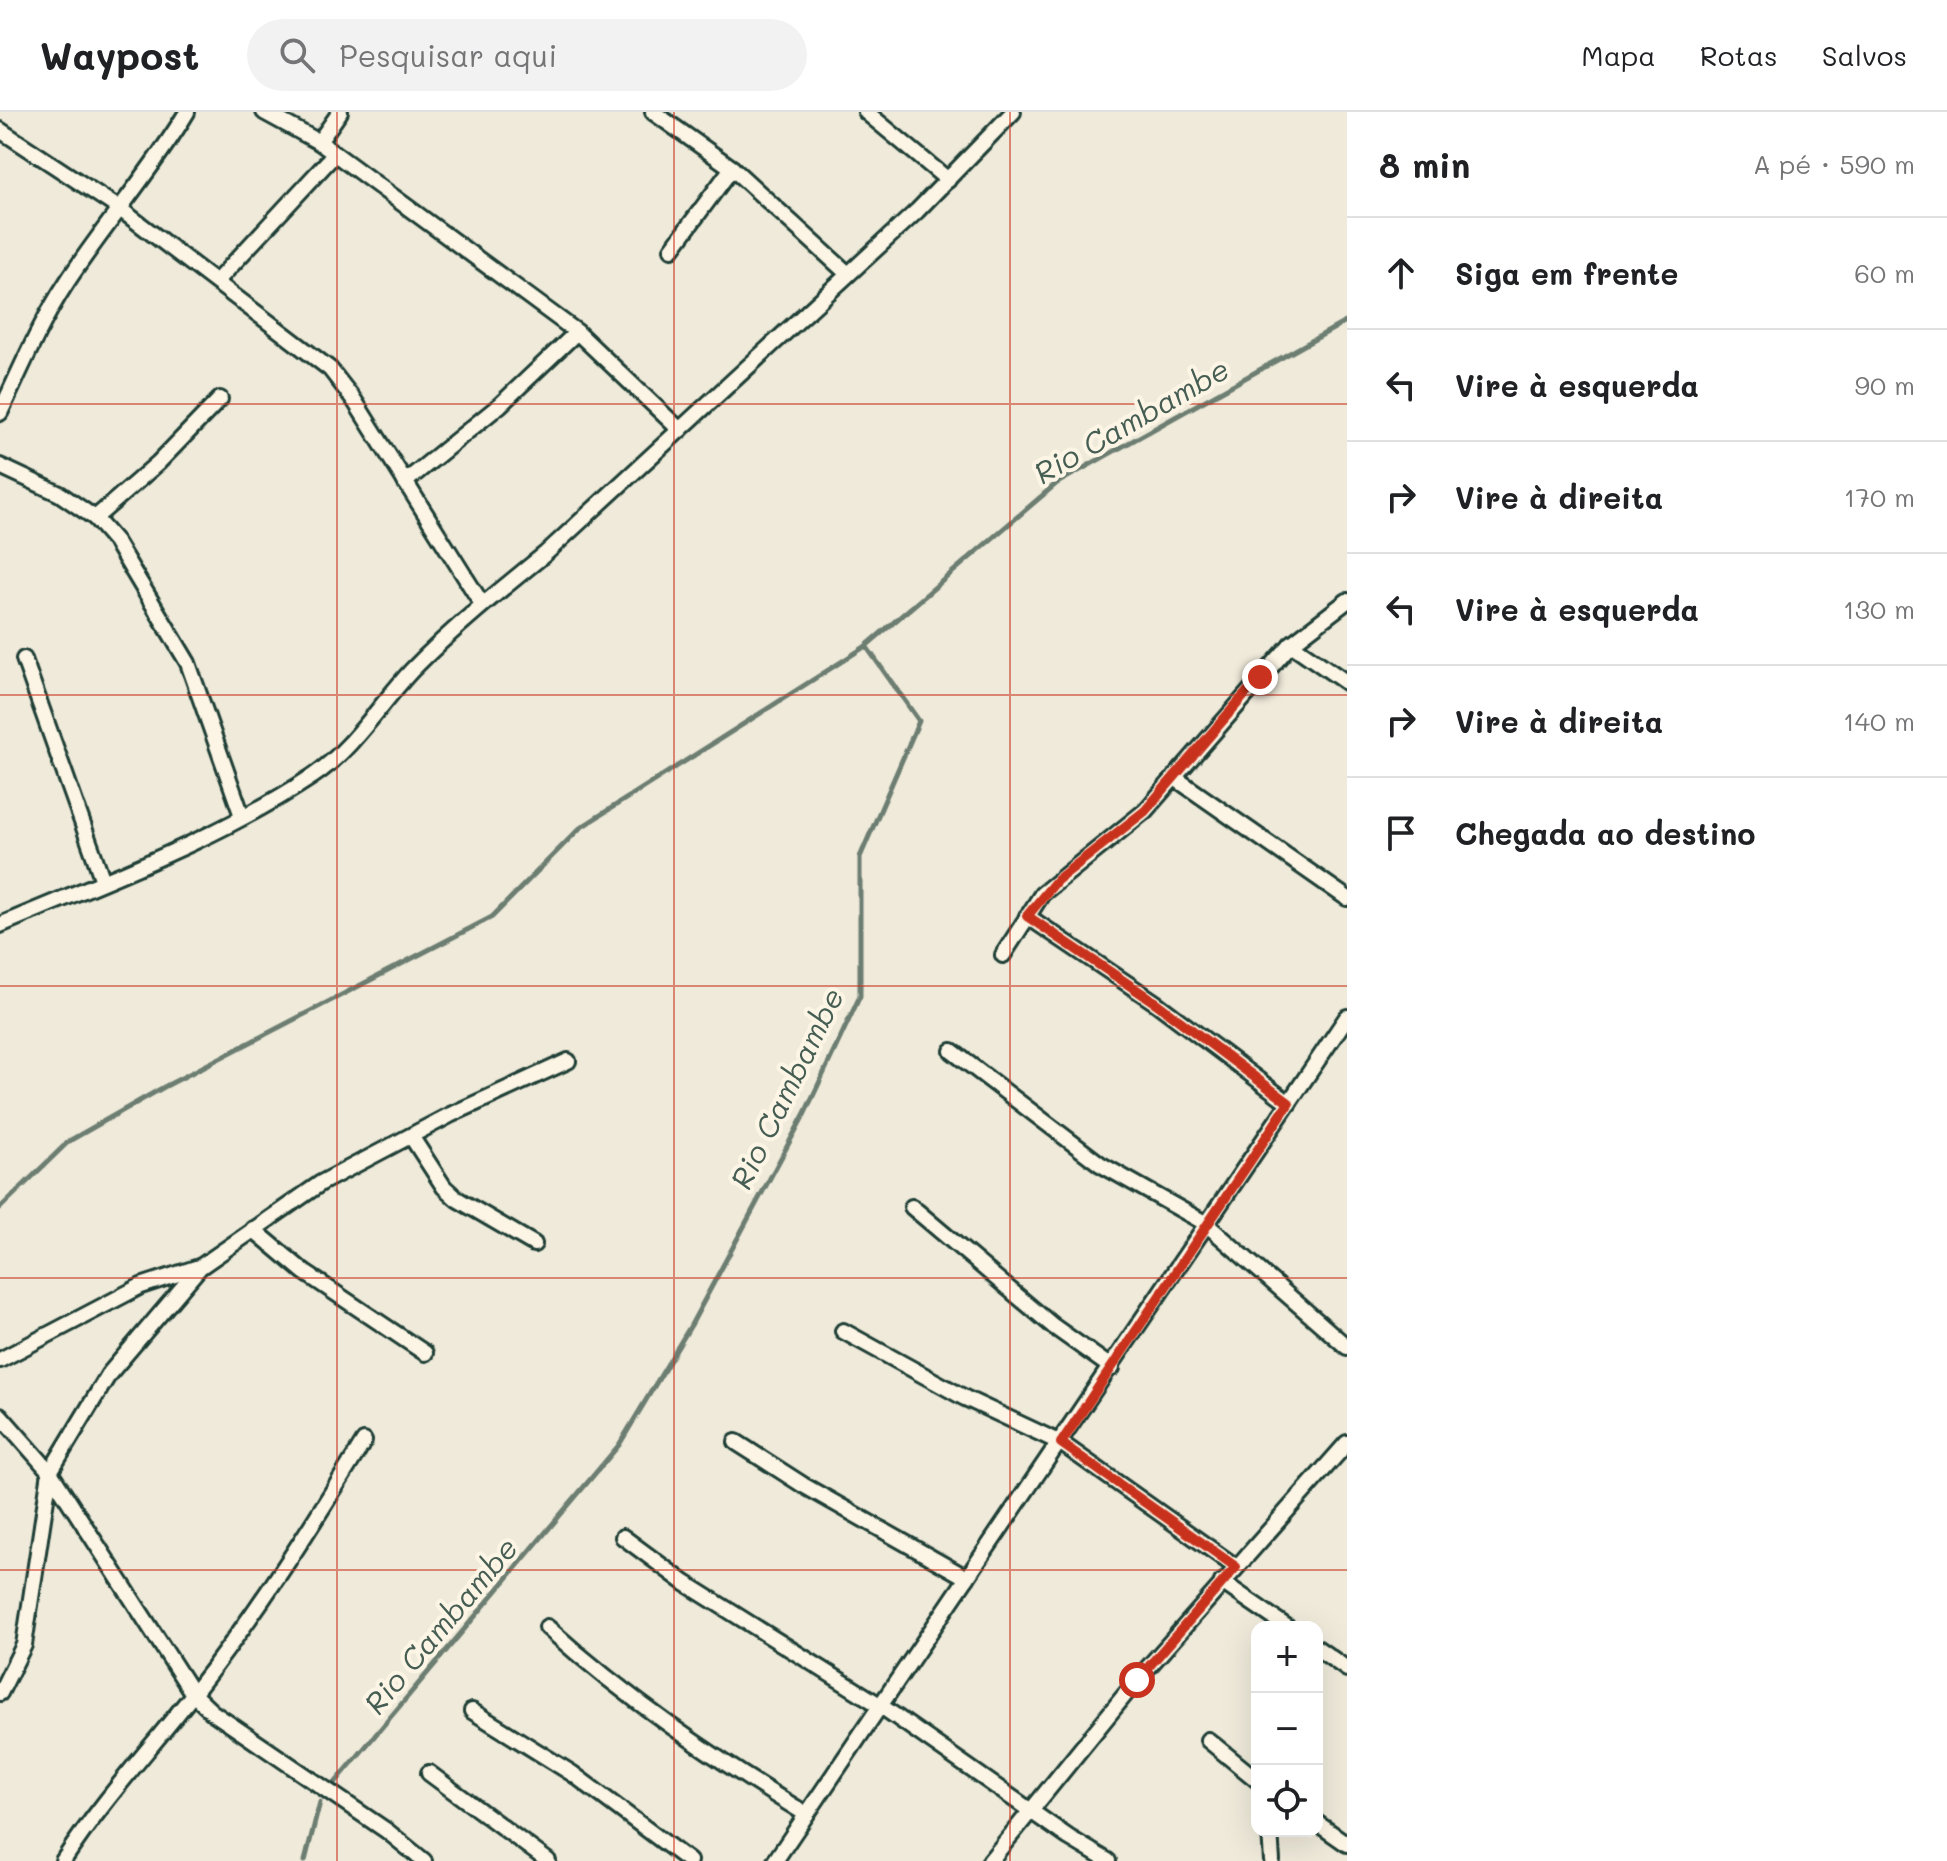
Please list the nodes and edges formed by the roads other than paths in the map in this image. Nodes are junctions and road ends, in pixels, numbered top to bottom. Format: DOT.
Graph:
graph roads {
  1 [pos="187,112"];
  2 [pos="264,112"];
  3 [pos="340,112"];
  4 [pos="653,112"];
  5 [pos="866,112"];
  6 [pos="1013,112"];
  7 [pos="0,130"];
  8 [pos="319,142"];
  9 [pos="334,155"];
  10 [pos="732,168"];
  11 [pos="948,180"];
  12 [pos="120,209"];
  13 [pos="672,249"];
  14 [pos="848,274"];
  15 [pos="217,281"];
  16 [pos="577,332"];
  17 [pos="220,399"];
  18 [pos="0,413"];
  19 [pos="680,430"];
  20 [pos="0,466"];
  21 [pos="405,482"];
  22 [pos="95,518"];
  23 [pos="1347,601"];
  24 [pos="482,604"];
  25 [pos="1291,644"];
  26 [pos="24,659"];
  27 [pos="1347,683"];
  28 [pos="1175,778"];
  29 [pos="242,816"];
  30 [pos="103,881"];
  31 [pos="1347,898"];
  32 [pos="1027,916"];
  33 [pos="0,925"];
  34 [pos="1003,955"];
  35 [pos="1347,1017"];
  36 [pos="952,1051"];
  37 [pos="568,1061"];
  38 [pos="1289,1103"];
  39 [pos="411,1136"];
  40 [pos="912,1207"];
  41 [pos="1205,1223"];
  42 [pos="253,1229"];
  43 [pos="534,1244"];
  44 [pos="200,1267"];
  45 [pos="843,1331"];
  46 [pos="1347,1347"];
  47 [pos="425,1353"];
  48 [pos="0,1360"];
  49 [pos="1112,1368"];
  50 [pos="0,1415"];
  51 [pos="364,1441"];
  52 [pos="736,1442"];
  53 [pos="1061,1443"];
  54 [pos="1347,1443"];
  55 [pos="1342,1460"];
  56 [pos="50,1472"];
  57 [pos="623,1537"];
  58 [pos="1236,1567"];
  59 [pos="967,1578"];
  60 [pos="1222,1582"];
  61 [pos="1278,1621"];
  62 [pos="547,1627"];
  63 [pos="1323,1652"];
  64 [pos="1347,1669"];
  65 [pos="0,1693"];
  66 [pos="193,1694"];
  67 [pos="881,1706"];
  68 [pos="472,1711"];
  69 [pos="1208,1740"];
  70 [pos="429,1773"];
  71 [pos="1251,1775"];
  72 [pos="1030,1808"];
  73 [pos="806,1814"];
  74 [pos="1323,1827"];
  75 [pos="1270,1837"];
  76 [pos="1347,1844"];
  77 [pos="63,1861"];
  78 [pos="424,1861"];
  79 [pos="548,1861"];
  80 [pos="689,1861"];
  81 [pos="775,1861"];
  82 [pos="990,1861"];
  83 [pos="1108,1861"];
  84 [pos="1272,1861"];
  1 -- 12 [label="street"];
  2 -- 8 [label="street"];
  3 -- 8 [label="street"];
  4 -- 10 [label="street"];
  5 -- 11 [label="street"];
  6 -- 11 [label="street"];
  7 -- 12 [label="street"];
  8 -- 9 [label="street"];
  9 -- 15 [label="street"];
  9 -- 16 [label="street"];
  10 -- 13 [label="street"];
  10 -- 14 [label="street"];
  11 -- 14 [label="street"];
  12 -- 15 [label="street"];
  12 -- 18 [label="street"];
  14 -- 19 [label="street"];
  15 -- 21 [label="street"];
  16 -- 19 [label="street"];
  16 -- 21 [label="street"];
  17 -- 22 [label="street"];
  19 -- 24 [label="street"];
  20 -- 22 [label="street"];
  21 -- 24 [label="street"];
  22 -- 29 [label="street"];
  23 -- 25 [label="street"];
  24 -- 29 [label="street"];
  25 -- 27 [label="street"];
  25 -- 28 [label="street"];
  26 -- 30 [label="street"];
  28 -- 31 [label="street"];
  28 -- 32 [label="street"];
  29 -- 30 [label="street"];
  30 -- 33 [label="street"];
  32 -- 34 [label="street"];
  32 -- 38 [label="street"];
  35 -- 38 [label="street"];
  36 -- 41 [label="street"];
  37 -- 39 [label="street"];
  38 -- 41 [label="street"];
  39 -- 42 [label="street"];
  39 -- 43 [label="street"];
  40 -- 49 [label="street"];
  41 -- 46 [label="street"];
  41 -- 49 [label="street"];
  42 -- 44 [label="street"];
  42 -- 47 [label="street"];
  44 -- 48 [label="street"];
  44 -- 56 [label="street"];
  45 -- 53 [label="street"];
  49 -- 53 [label="street"];
  50 -- 56 [label="street"];
  51 -- 66 [label="street"];
  52 -- 59 [label="street"];
  53 -- 58 [label="street"];
  53 -- 59 [label="street"];
  54 -- 55 [label="street"];
  55 -- 58 [label="street"];
  56 -- 65 [label="street"];
  56 -- 66 [label="street"];
  57 -- 67 [label="street"];
  58 -- 60 [label="street"];
  59 -- 67 [label="street"];
  60 -- 61 [label="street"];
  60 -- 72 [label="street"];
  62 -- 73 [label="street"];
  63 -- 64 [label="street"];
  66 -- 77 [label="street"];
  66 -- 78 [label="street"];
  67 -- 72 [label="street"];
  67 -- 73 [label="street"];
  68 -- 80 [label="street"];
  69 -- 71 [label="street"];
  70 -- 79 [label="street"];
  72 -- 82 [label="street"];
  72 -- 83 [label="street"];
  73 -- 81 [label="street"];
  74 -- 76 [label="street"];
  75 -- 84 [label="street"];
}
